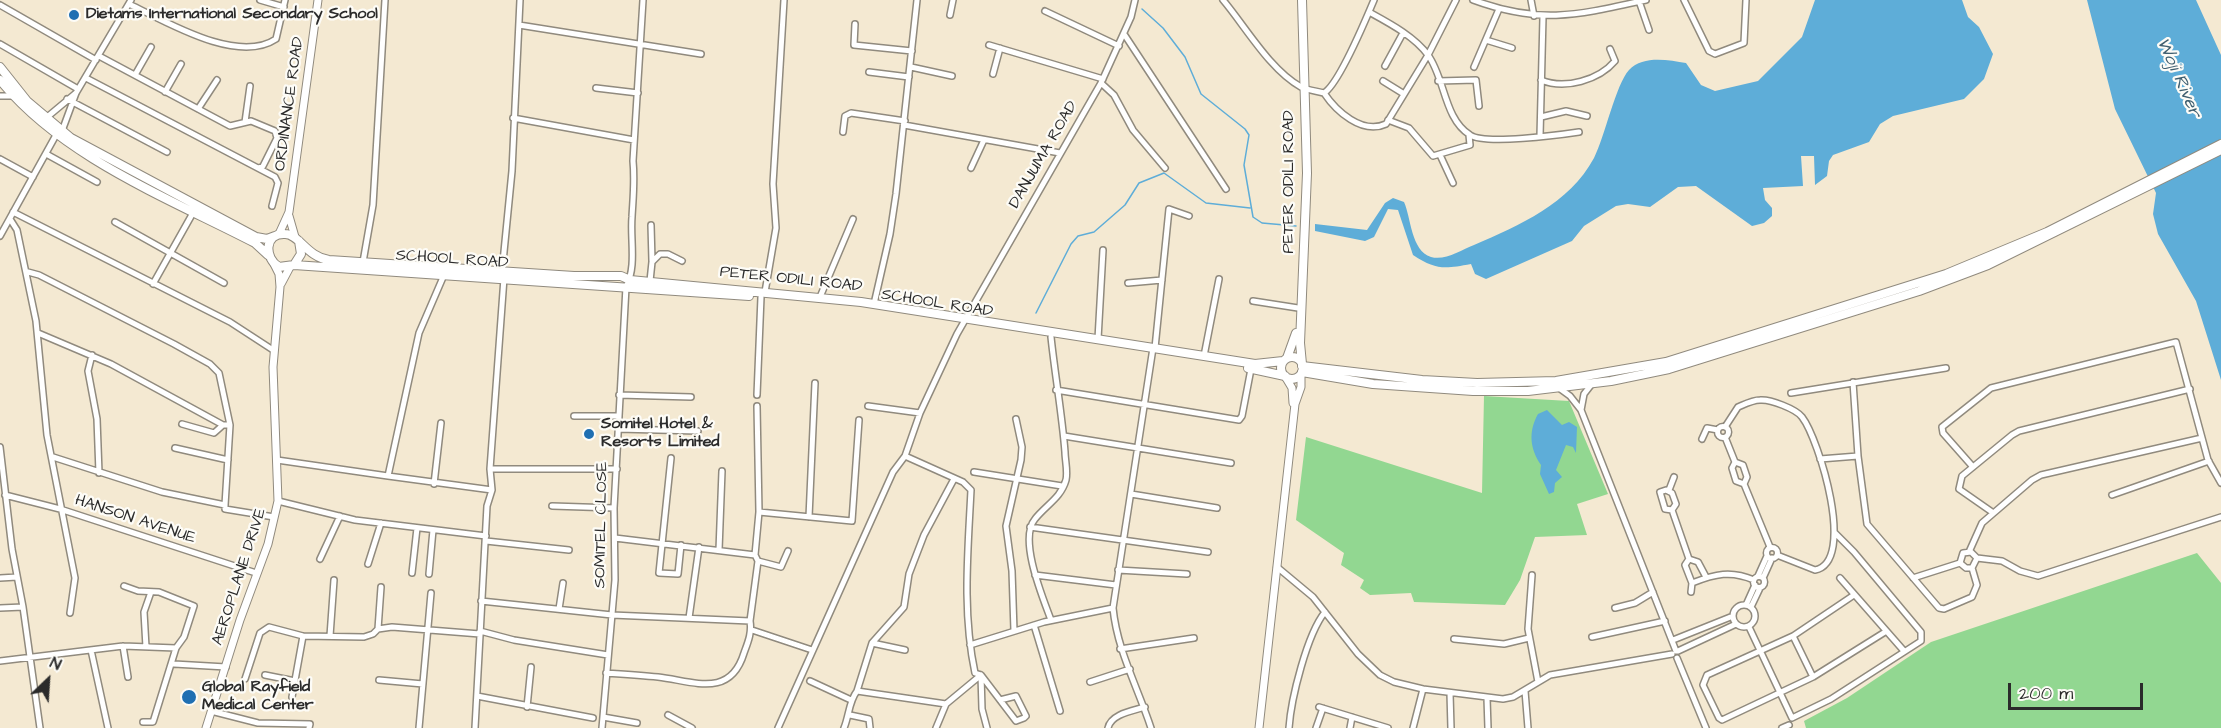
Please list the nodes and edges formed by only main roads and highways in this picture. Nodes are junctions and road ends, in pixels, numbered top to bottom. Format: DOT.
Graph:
graph roads {
  1 [pos="1296,0"];
  2 [pos="1302,0"];
  3 [pos="0,67"];
  4 [pos="0,80"];
  5 [pos="1302,87"];
  6 [pos="59,133"];
  7 [pos="2221,144"];
  8 [pos="2221,150"];
  9 [pos="2139,188"];
  10 [pos="278,235"];
  11 [pos="297,239"];
  12 [pos="268,255"];
  13 [pos="292,266"];
  14 [pos="503,275"];
  15 [pos="628,283"];
  16 [pos="763,294"];
  17 [pos="966,321"];
  18 [pos="1153,350"];
  19 [pos="1285,360"];
  20 [pos="1302,369"];
  21 [pos="1286,377"];
  1 -- 5 [label="main road, PETER ODILI ROAD"];
  2 -- 5 [label="main road, PETER ODILI ROAD"];
  3 -- 6 [label="main road"];
  4 -- 6 [label="main road"];
  5 -- 19 [label="main road, PETER ODILI ROAD"];
  5 -- 20 [label="main road, PETER ODILI ROAD"];
  6 -- 10 [label="main road"];
  6 -- 12 [label="main road"];
  7 -- 9 [label="main road"];
  8 -- 9 [label="main road"];
  9 -- 20 [label="main road"];
  9 -- 20 [label="main road"];
  10 -- 11 [label="main road"];
  10 -- 12 [label="main road"];
  11 -- 13 [label="main road"];
  11 -- 14 [label="main road"];
  12 -- 13 [label="main road"];
  13 -- 14 [label="main road, SCHOOL ROAD"];
  14 -- 15 [label="main road, SCHOOL ROAD"];
  15 -- 16 [label="main road, SCHOOL ROAD"];
  15 -- 16 [label="main road, PETER ODILI ROAD"];
  16 -- 17 [label="main road, SCHOOL ROAD"];
  16 -- 17 [label="main road, PETER ODILI ROAD"];
  17 -- 18 [label="main road, PETER ODILI ROAD"];
  17 -- 18 [label="main road, SCHOOL ROAD"];
  18 -- 19 [label="main road, PETER ODILI ROAD"];
  18 -- 21 [label="main road, SCHOOL ROAD"];
  19 -- 20 [label="main road"];
  19 -- 21 [label="main road"];
  20 -- 21 [label="main road"];
}
